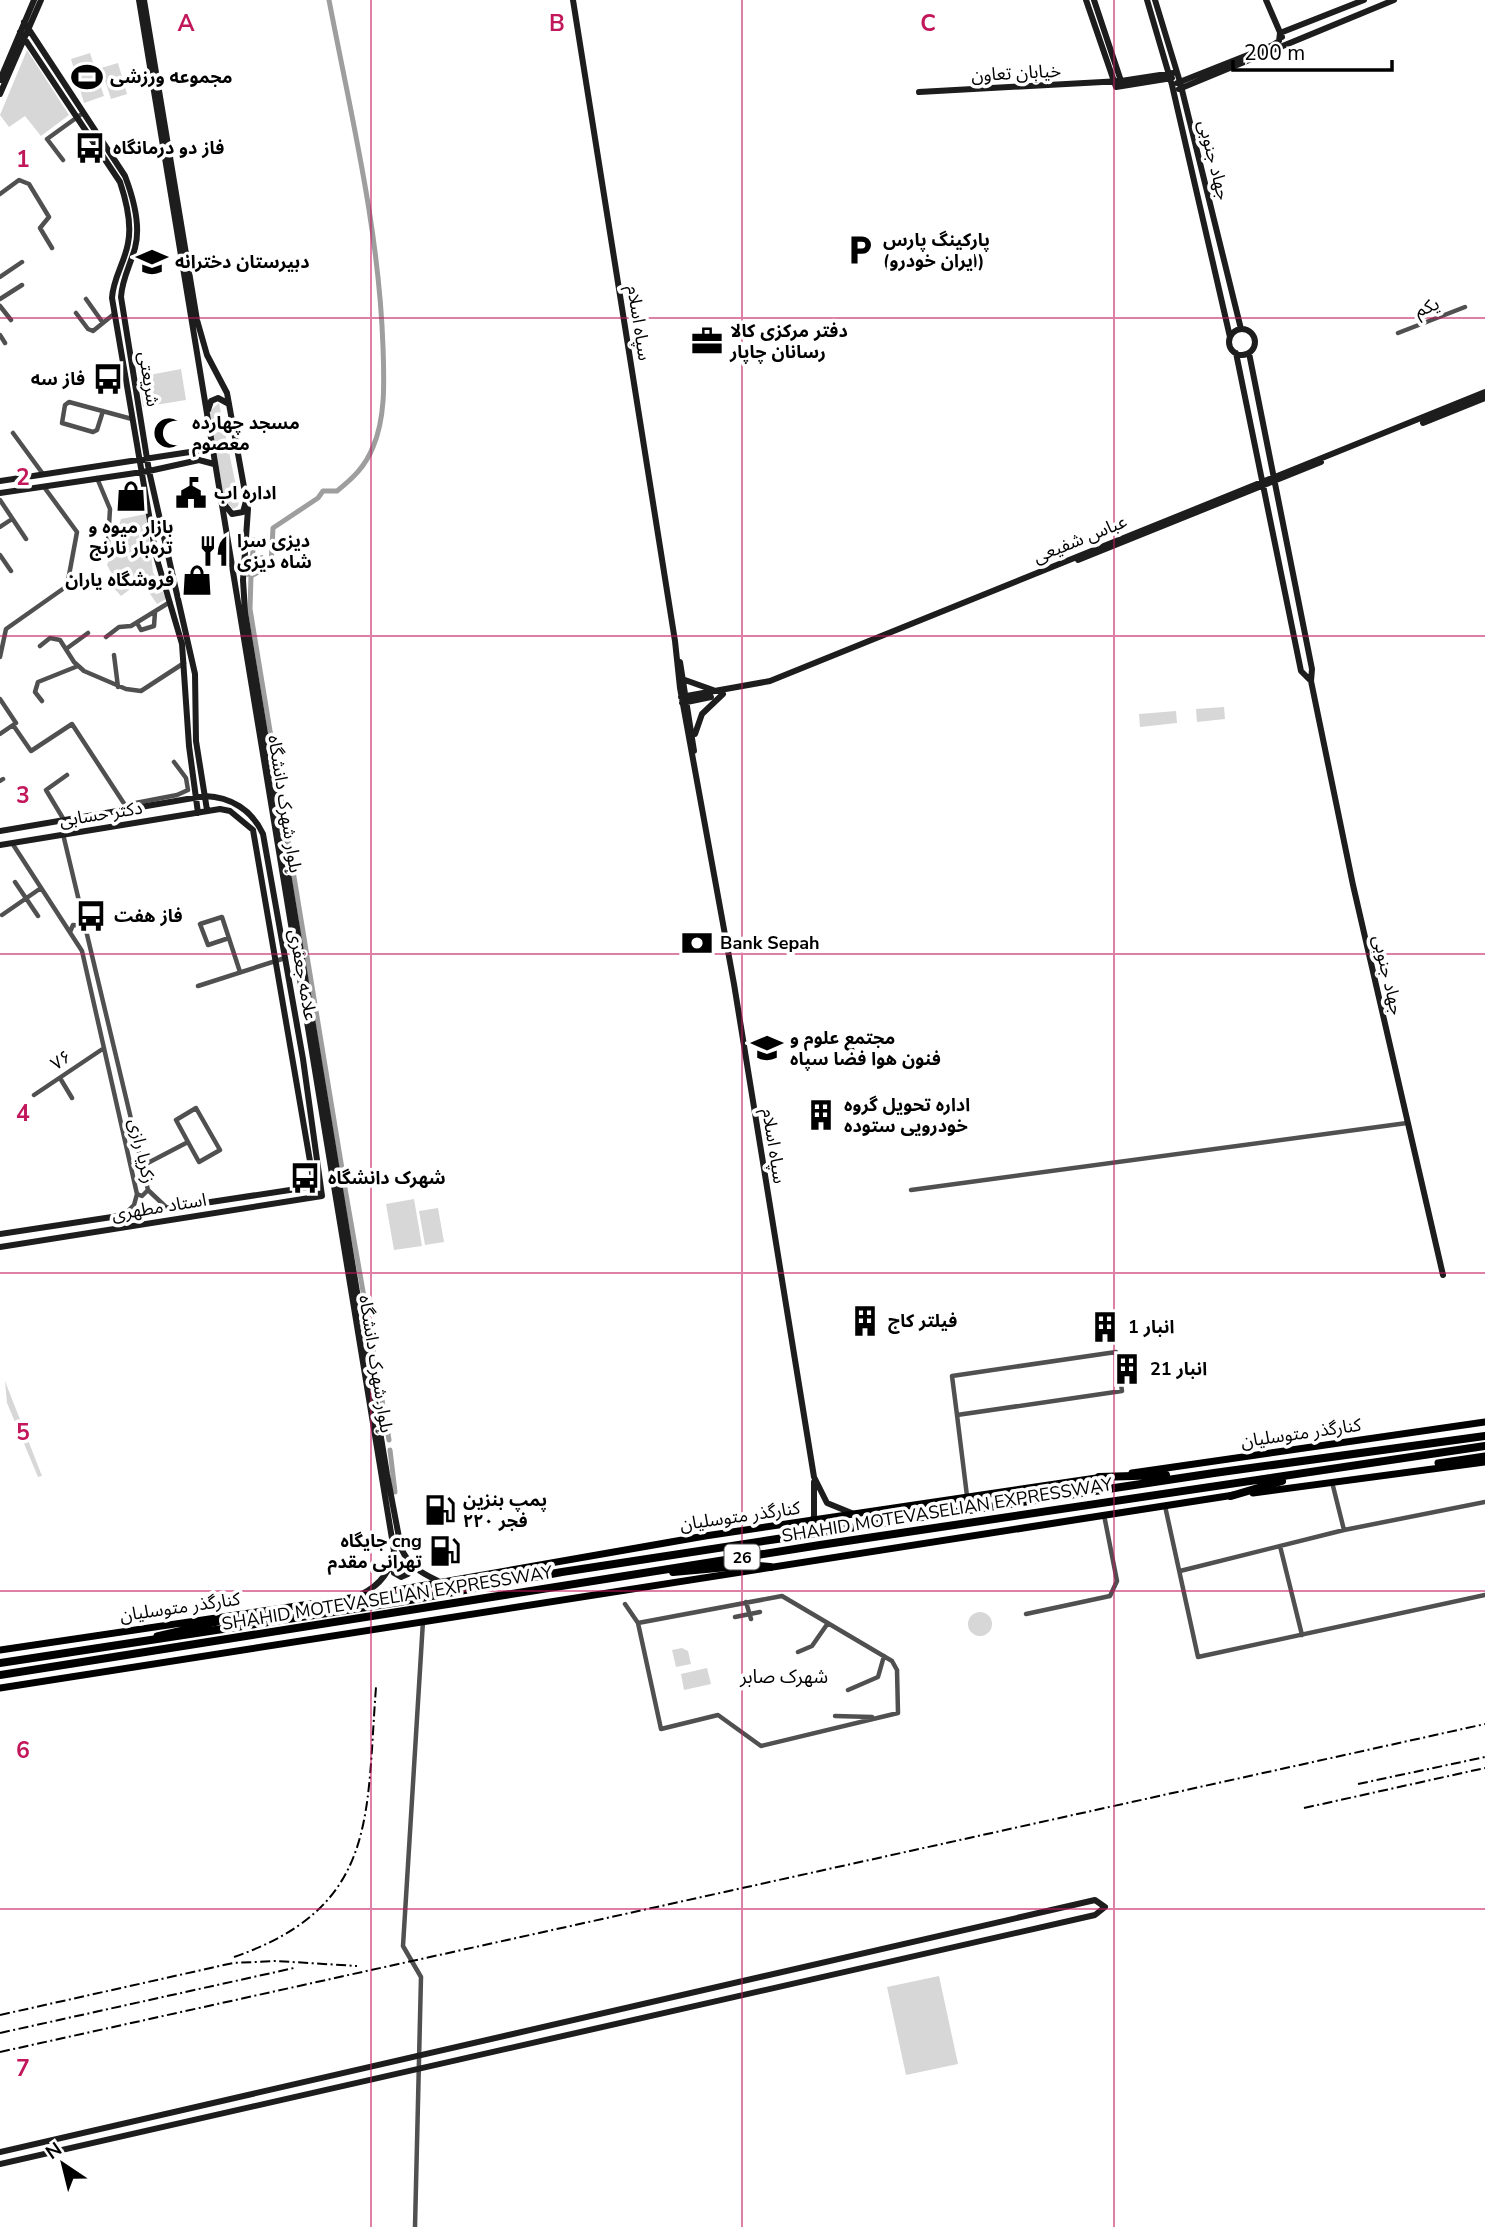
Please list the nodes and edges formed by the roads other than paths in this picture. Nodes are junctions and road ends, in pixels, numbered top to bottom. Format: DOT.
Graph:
graph roads {
  1 [pos="34,0"];
  2 [pos="41,0"];
  3 [pos="142,0"];
  4 [pos="574,0"];
  5 [pos="1086,0"];
  6 [pos="1094,0"];
  7 [pos="1147,0"];
  8 [pos="1155,0"];
  9 [pos="1266,0"];
  10 [pos="1364,0"];
  11 [pos="1394,0"];
  12 [pos="26,25"];
  13 [pos="1280,33"];
  14 [pos="22,35"];
  15 [pos="1285,46"];
  16 [pos="0,80"];
  17 [pos="1175,81"];
  18 [pos="1118,82"];
  19 [pos="919,92"];
  20 [pos="0,94"];
  21 [pos="80,115"];
  22 [pos="63,160"];
  23 [pos="0,194"];
  24 [pos="52,248"];
  25 [pos="22,262"];
  26 [pos="0,277"];
  27 [pos="22,285"];
  28 [pos="0,299"];
  29 [pos="86,299"];
  30 [pos="0,306"];
  31 [pos="1465,307"];
  32 [pos="76,313"];
  33 [pos="115,314"];
  34 [pos="11,320"];
  35 [pos="103,323"];
  36 [pos="1241,329"];
  37 [pos="1398,333"];
  38 [pos="0,335"];
  39 [pos="1230,337"];
  40 [pos="5,343"];
  41 [pos="1236,353"];
  42 [pos="1249,353"];
  43 [pos="1485,395"];
  44 [pos="229,404"];
  45 [pos="103,411"];
  46 [pos="207,414"];
  47 [pos="132,419"];
  48 [pos="13,433"];
  49 [pos="211,442"];
  50 [pos="147,458"];
  51 [pos="137,460"];
  52 [pos="214,464"];
  53 [pos="149,471"];
  54 [pos="139,472"];
  55 [pos="43,474"];
  56 [pos="97,478"];
  57 [pos="1272,479"];
  58 [pos="0,481"];
  59 [pos="1263,483"];
  60 [pos="44,486"];
  61 [pos="0,493"];
  62 [pos="222,499"];
  63 [pos="0,500"];
  64 [pos="247,500"];
  65 [pos="12,519"];
  66 [pos="0,527"];
  67 [pos="26,539"];
  68 [pos="0,555"];
  69 [pos="167,555"];
  70 [pos="156,556"];
  71 [pos="107,558"];
  72 [pos="11,571"];
  73 [pos="171,602"];
  74 [pos="155,611"];
  75 [pos="137,624"];
  76 [pos="88,633"];
  77 [pos="106,637"];
  78 [pos="675,642"];
  79 [pos="40,646"];
  80 [pos="66,649"];
  81 [pos="114,655"];
  82 [pos="0,657"];
  83 [pos="185,663"];
  84 [pos="78,666"];
  85 [pos="685,680"];
  86 [pos="1311,681"];
  87 [pos="118,687"];
  88 [pos="722,693"];
  89 [pos="0,698"];
  90 [pos="685,699"];
  91 [pos="41,701"];
  92 [pos="13,725"];
  93 [pos="0,734"];
  94 [pos="694,740"];
  95 [pos="694,760"];
  96 [pos="174,762"];
  97 [pos="67,775"];
  98 [pos="205,796"];
  99 [pos="195,797"];
  100 [pos="207,810"];
  101 [pos="198,813"];
  102 [pos="64,820"];
  103 [pos="0,831"];
  104 [pos="63,834"];
  105 [pos="12,843"];
  106 [pos="0,845"];
  107 [pos="15,882"];
  108 [pos="41,888"];
  109 [pos="26,899"];
  110 [pos="2,915"];
  111 [pos="38,916"];
  112 [pos="84,927"];
  113 [pos="70,932"];
  114 [pos="229,938"];
  115 [pos="286,958"];
  116 [pos="276,960"];
  117 [pos="240,972"];
  118 [pos="198,986"];
  119 [pos="104,1048"];
  120 [pos="115,1058"];
  121 [pos="107,1060"];
  122 [pos="60,1078"];
  123 [pos="34,1095"];
  124 [pos="72,1098"];
  125 [pos="1407,1123"];
  126 [pos="188,1142"];
  127 [pos="138,1150"];
  128 [pos="128,1153"];
  129 [pos="142,1167"];
  130 [pos="318,1186"];
  131 [pos="148,1190"];
  132 [pos="911,1190"];
  133 [pos="137,1194"];
  134 [pos="319,1196"];
  135 [pos="168,1208"];
  136 [pos="123,1215"];
  137 [pos="0,1234"];
  138 [pos="0,1247"];
  139 [pos="1443,1275"];
  140 [pos="957,1415"];
  141 [pos="1485,1423"];
  142 [pos="1485,1436"];
  143 [pos="1485,1446"];
  144 [pos="379,1448"];
  145 [pos="1485,1456"];
  146 [pos="1485,1462"];
  147 [pos="1214,1473"];
  148 [pos="1315,1473"];
  149 [pos="1383,1476"];
  150 [pos="814,1477"];
  151 [pos="1099,1478"];
  152 [pos="1332,1482"];
  153 [pos="967,1496"];
  154 [pos="1231,1496"];
  155 [pos="1485,1502"];
  156 [pos="1165,1506"];
  157 [pos="856,1515"];
  158 [pos="1104,1515"];
  159 [pos="810,1522"];
  160 [pos="1344,1530"];
  161 [pos="1280,1546"];
  162 [pos="392,1564"];
  163 [pos="410,1564"];
  164 [pos="770,1567"];
  165 [pos="1180,1571"];
  166 [pos="646,1572"];
  167 [pos="442,1583"];
  168 [pos="1485,1595"];
  169 [pos="357,1597"];
  170 [pos="746,1602"];
  171 [pos="625,1604"];
  172 [pos="262,1611"];
  173 [pos="760,1612"];
  174 [pos="1026,1614"];
  175 [pos="735,1617"];
  176 [pos="750,1617"];
  177 [pos="423,1619"];
  178 [pos="638,1623"];
  179 [pos="828,1623"];
  180 [pos="1301,1635"];
  181 [pos="129,1643"];
  182 [pos="0,1650"];
  183 [pos="798,1652"];
  184 [pos="884,1656"];
  185 [pos="0,1663"];
  186 [pos="0,1675"];
  187 [pos="0,1688"];
  188 [pos="848,1690"];
  189 [pos="835,1716"];
  190 [pos="873,1717"];
  191 [pos="954,1932"];
  192 [pos="958,1946"];
  193 [pos="655,2001"];
  194 [pos="659,2014"];
  195 [pos="420,2055"];
  196 [pos="419,2069"];
  197 [pos="197,2106"];
  198 [pos="200,2119"];
  199 [pos="52,2140"];
  200 [pos="0,2152"];
  201 [pos="55,2152"];
  202 [pos="0,2164"];
  203 [pos="415,2227"];
  1 -- 12 [label="street"];
  2 -- 12 [label="street"];
  3 -- 44 [label="street, بلوار شهرک دانشگاه"];
  3 -- 46 [label="street, بلوار شهرک دانشگاه"];
  4 -- 78 [label="street, سپاه اسلام"];
  5 -- 18 [label="street"];
  6 -- 18 [label="street"];
  7 -- 17 [label="street, جهاد جنوبی"];
  8 -- 17 [label="street, جهاد جنوبی"];
  9 -- 13 [label="street"];
  10 -- 13 [label="street"];
  11 -- 15 [label="street"];
  12 -- 14 [label="street"];
  12 -- 21 [label="street, شریعتی"];
  13 -- 15 [label="street"];
  13 -- 17 [label="street"];
  14 -- 16 [label="street"];
  14 -- 20 [label="street"];
  14 -- 21 [label="street, شریعتی"];
  15 -- 17 [label="street"];
  17 -- 18 [label="street"];
  17 -- 36 [label="street, جهاد جنوبی"];
  17 -- 39 [label="street, جهاد جنوبی"];
  18 -- 19 [label="street, خیابان تعاون"];
  21 -- 22 [label="street"];
  21 -- 33 [label="street, شریعتی"];
  21 -- 50 [label="street, شریعتی"];
  23 -- 24 [label="street"];
  25 -- 26 [label="street"];
  27 -- 28 [label="street"];
  29 -- 35 [label="street"];
  30 -- 34 [label="street"];
  31 -- 37 [label="street, یکم"];
  32 -- 35 [label="street"];
  33 -- 35 [label="street"];
  33 -- 47 [label="street, شریعتی"];
  36 -- 39 [label="street"];
  36 -- 42 [label="street"];
  38 -- 40 [label="street"];
  39 -- 41 [label="street"];
  41 -- 42 [label="street"];
  41 -- 59 [label="street, جهاد جنوبی"];
  42 -- 57 [label="street, جهاد جنوبی"];
  43 -- 57 [label="street, عباس شفیعی"];
  44 -- 46 [label="street"];
  44 -- 64 [label="street, بلوار شهرک دانشگاه"];
  45 -- 45 [label="street"];
  45 -- 47 [label="street"];
  46 -- 49 [label="street, بلوار شهرک دانشگاه"];
  47 -- 51 [label="street, شریعتی"];
  48 -- 55 [label="street"];
  49 -- 50 [label="street"];
  49 -- 52 [label="street, بلوار شهرک دانشگاه"];
  50 -- 51 [label="street"];
  50 -- 53 [label="street, شریعتی"];
  51 -- 54 [label="street, شریعتی"];
  51 -- 55 [label="street"];
  52 -- 53 [label="street"];
  52 -- 62 [label="street, بلوار شهرک دانشگاه"];
  53 -- 54 [label="street"];
  53 -- 69 [label="street, شریعتی"];
  54 -- 56 [label="street"];
  54 -- 70 [label="street, شریعتی"];
  55 -- 58 [label="street"];
  56 -- 60 [label="street"];
  56 -- 71 [label="street"];
  57 -- 59 [label="street, عباس شفیعی"];
  57 -- 86 [label="street, جهاد جنوبی"];
  59 -- 86 [label="street, جهاد جنوبی"];
  59 -- 88 [label="street, عباس شفیعی"];
  60 -- 61 [label="street"];
  60 -- 82 [label="street"];
  62 -- 64 [label="street"];
  62 -- 144 [label="street, بلوار شهرک دانشگاه"];
  63 -- 65 [label="street"];
  64 -- 144 [label="street, بلوار شهرک دانشگاه"];
  65 -- 66 [label="street"];
  65 -- 67 [label="street"];
  68 -- 72 [label="street"];
  69 -- 70 [label="street"];
  69 -- 98 [label="street, شریعتی"];
  70 -- 73 [label="street, شریعتی"];
  73 -- 74 [label="street"];
  73 -- 83 [label="street, شریعتی"];
  74 -- 75 [label="street"];
  74 -- 75 [label="street"];
  75 -- 77 [label="street"];
  76 -- 80 [label="street"];
  78 -- 85 [label="street, سپاه اسلام"];
  78 -- 90 [label="street, سپاه اسلام"];
  79 -- 80 [label="street"];
  80 -- 84 [label="street"];
  81 -- 87 [label="street"];
  83 -- 87 [label="street"];
  83 -- 99 [label="street, شریعتی"];
  84 -- 87 [label="street"];
  84 -- 91 [label="street"];
  85 -- 88 [label="street"];
  85 -- 90 [label="street, سپاه اسلام"];
  86 -- 125 [label="street, جهاد جنوبی"];
  88 -- 90 [label="street, عباس شفیعی"];
  88 -- 94 [label="street"];
  89 -- 92 [label="street"];
  90 -- 94 [label="street, سپاه اسلام"];
  90 -- 95 [label="street, سپاه اسلام"];
  92 -- 93 [label="street"];
  92 -- 96 [label="street"];
  94 -- 95 [label="street, سپاه اسلام"];
  95 -- 150 [label="street, سپاه اسلام"];
  97 -- 102 [label="street"];
  98 -- 99 [label="street, دکتر حسابی"];
  98 -- 100 [label="street, شریعتی"];
  98 -- 115 [label="street, علامه جعفری"];
  99 -- 101 [label="street, شریعتی"];
  99 -- 102 [label="street, دکتر حسابی"];
  100 -- 101 [label="street, دکتر حسابی"];
  100 -- 116 [label="street, علامه جعفری"];
  101 -- 104 [label="street, دکتر حسابی"];
  102 -- 103 [label="street, دکتر حسابی"];
  104 -- 105 [label="street, دکتر حسابی"];
  104 -- 112 [label="street, زکریا رازی"];
  105 -- 106 [label="street, دکتر حسابی"];
  105 -- 108 [label="street, زکریا رازی"];
  107 -- 109 [label="street"];
  108 -- 109 [label="street"];
  108 -- 113 [label="street, زکریا رازی"];
  109 -- 110 [label="street"];
  109 -- 111 [label="street"];
  112 -- 113 [label="street"];
  112 -- 120 [label="street, زکریا رازی"];
  113 -- 119 [label="street, زکریا رازی"];
  114 -- 114 [label="street"];
  114 -- 117 [label="street"];
  115 -- 116 [label="street"];
  115 -- 130 [label="street, علامه جعفری"];
  116 -- 117 [label="street"];
  116 -- 130 [label="street, علامه جعفری"];
  117 -- 118 [label="street"];
  119 -- 121 [label="street, زکریا رازی"];
  119 -- 122 [label="street, ۷۶"];
  120 -- 121 [label="street"];
  120 -- 127 [label="street, زکریا رازی"];
  121 -- 128 [label="street, زکریا رازی"];
  122 -- 123 [label="street, ۷۶"];
  122 -- 124 [label="street"];
  125 -- 132 [label="street"];
  125 -- 139 [label="street, جهاد جنوبی"];
  126 -- 126 [label="street"];
  126 -- 129 [label="street"];
  127 -- 128 [label="street"];
  127 -- 129 [label="street, زکریا رازی"];
  128 -- 133 [label="street, زکریا رازی"];
  129 -- 131 [label="street, زکریا رازی"];
  130 -- 134 [label="street, علامه جعفری"];
  130 -- 135 [label="street, استاد مطهری"];
  131 -- 133 [label="street, زکریا رازی"];
  131 -- 135 [label="street"];
  133 -- 136 [label="street"];
  134 -- 138 [label="street, استاد مطهری"];
  135 -- 136 [label="street, استاد مطهری"];
  136 -- 137 [label="street, استاد مطهری"];
  140 -- 140 [label="street"];
  140 -- 153 [label="street"];
  141 -- 151 [label="main road, کنارگذر متوسلیان"];
  142 -- 147 [label="highway, SHAHID MOTEVASELIAN EXPRESSWAY"];
  143 -- 148 [label="highway, SHAHID MOTEVASELIAN EXPRESSWAY / 26"];
  144 -- 162 [label="street, بلوار شهرک دانشگاه"];
  144 -- 163 [label="street, بلوار شهرک دانشگاه"];
  145 -- 149 [label="main road"];
  146 -- 149 [label="main road"];
  147 -- 151 [label="highway"];
  147 -- 181 [label="highway, SHAHID MOTEVASELIAN EXPRESSWAY"];
  148 -- 154 [label="highway"];
  148 -- 166 [label="highway, SHAHID MOTEVASELIAN EXPRESSWAY / 26"];
  149 -- 152 [label="main road"];
  150 -- 157 [label="street, سپاه اسلام"];
  150 -- 159 [label="street"];
  151 -- 153 [label="main road, کنارگذر متوسلیان"];
  152 -- 154 [label="main road"];
  152 -- 160 [label="street"];
  153 -- 157 [label="main road, کنارگذر متوسلیان"];
  154 -- 156 [label="main road"];
  155 -- 160 [label="street"];
  156 -- 158 [label="main road"];
  156 -- 165 [label="street"];
  157 -- 159 [label="main road, کنارگذر متوسلیان"];
  158 -- 164 [label="main road"];
  158 -- 174 [label="street"];
  159 -- 167 [label="main road, کنارگذر متوسلیان"];
  160 -- 161 [label="street"];
  161 -- 165 [label="street"];
  161 -- 180 [label="street"];
  162 -- 163 [label="street"];
  162 -- 169 [label="street"];
  163 -- 167 [label="street"];
  164 -- 166 [label="highway"];
  164 -- 177 [label="main road"];
  165 -- 180 [label="street"];
  166 -- 186 [label="highway, SHAHID MOTEVASELIAN EXPRESSWAY / 26"];
  167 -- 169 [label="main road, کنارگذر متوسلیان"];
  168 -- 180 [label="street"];
  169 -- 172 [label="main road, کنارگذر متوسلیان"];
  170 -- 176 [label="street"];
  170 -- 178 [label="street"];
  170 -- 179 [label="street"];
  171 -- 178 [label="street"];
  172 -- 181 [label="main road"];
  172 -- 182 [label="main road, کنارگذر متوسلیان"];
  173 -- 176 [label="street"];
  175 -- 176 [label="street"];
  177 -- 187 [label="main road"];
  177 -- 195 [label="street"];
  178 -- 190 [label="street"];
  179 -- 183 [label="street"];
  179 -- 184 [label="street"];
  181 -- 185 [label="highway, SHAHID MOTEVASELIAN EXPRESSWAY"];
  184 -- 188 [label="street"];
  184 -- 190 [label="street"];
  189 -- 190 [label="street"];
  191 -- 192 [label="street"];
  191 -- 192 [label="street"];
  191 -- 193 [label="street"];
  192 -- 194 [label="street"];
  193 -- 194 [label="street"];
  193 -- 195 [label="street"];
  194 -- 196 [label="street"];
  195 -- 196 [label="street"];
  195 -- 197 [label="street"];
  196 -- 198 [label="street"];
  196 -- 203 [label="street"];
  197 -- 198 [label="street"];
  197 -- 199 [label="street"];
  198 -- 201 [label="street"];
  199 -- 200 [label="street"];
  199 -- 201 [label="street"];
  201 -- 202 [label="street"];
}
